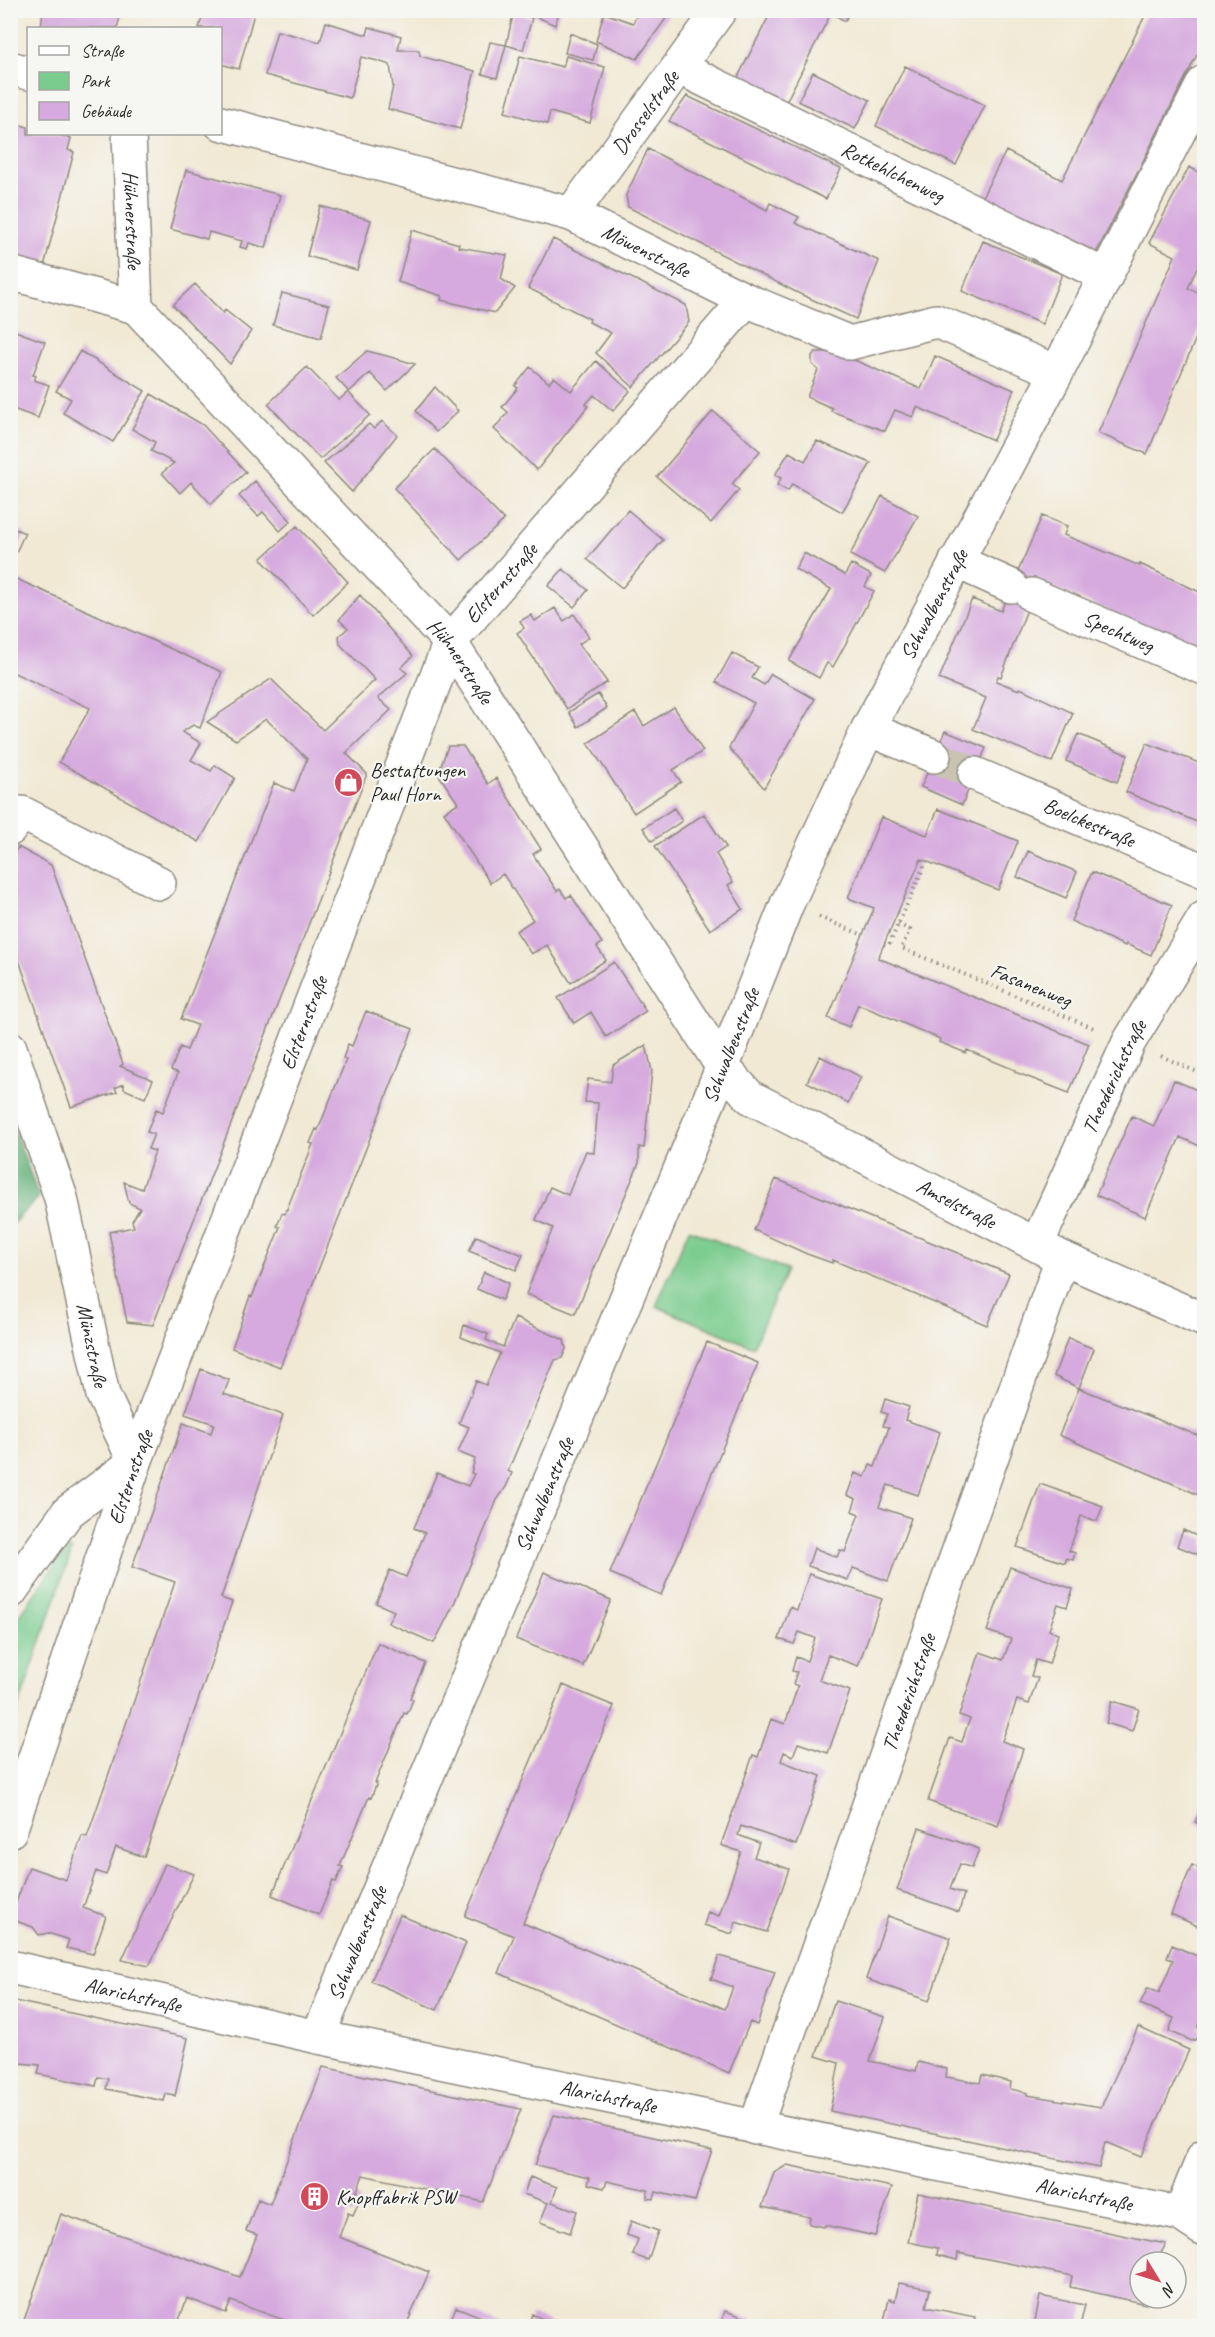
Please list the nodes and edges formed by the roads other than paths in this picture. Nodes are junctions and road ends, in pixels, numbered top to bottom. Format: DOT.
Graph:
graph roads {
  1 [pos="720,10"];
  2 [pos="10,68"];
  3 [pos="680,68"];
  4 [pos="27,73"];
  5 [pos="1204,82"];
  6 [pos="222,124"];
  7 [pos="129,135"];
  8 [pos="571,214"];
  9 [pos="10,273"];
  10 [pos="1106,276"];
  11 [pos="746,300"];
  12 [pos="136,307"];
  13 [pos="1057,372"];
  14 [pos="956,561"];
  15 [pos="450,642"];
  16 [pos="1204,668"];
  17 [pos="868,729"];
  18 [pos="934,756"];
  19 [pos="975,774"];
  20 [pos="10,829"];
  21 [pos="1204,871"];
  22 [pos="159,883"];
  23 [pos="1204,918"];
  24 [pos="10,1048"];
  25 [pos="722,1066"];
  26 [pos="1050,1251"];
  27 [pos="1204,1320"];
  28 [pos="135,1462"];
  29 [pos="10,1593"];
  30 [pos="10,1831"];
  31 [pos="10,1966"];
  32 [pos="318,2037"];
  33 [pos="755,2128"];
  34 [pos="1204,2156"];
  35 [pos="1192,2222"];
  1 -- 3 [label="street, Drosselstraße"];
  2 -- 4 [label="street"];
  3 -- 8 [label="street, Drosselstraße"];
  3 -- 10 [label="street, Rotkehlchenweg"];
  5 -- 10 [label="street, Schwalbenstraße"];
  6 -- 8 [label="street, Möwenstraße"];
  7 -- 12 [label="street, Hühnerstraße"];
  8 -- 11 [label="street, Möwenstraße"];
  9 -- 12 [label="street"];
  10 -- 13 [label="street, Schwalbenstraße"];
  11 -- 13 [label="street, Möwenstraße"];
  11 -- 15 [label="street, Elsternstraße"];
  12 -- 15 [label="street, Hühnerstraße"];
  13 -- 14 [label="street, Schwalbenstraße"];
  14 -- 16 [label="street, Spechtweg"];
  14 -- 17 [label="street, Schwalbenstraße"];
  15 -- 25 [label="street, Hühnerstraße"];
  15 -- 28 [label="street, Elsternstraße"];
  17 -- 18 [label="street"];
  17 -- 25 [label="street, Schwalbenstraße"];
  19 -- 21 [label="street, Boelckestraße"];
  20 -- 22 [label="street"];
  23 -- 26 [label="street, Theoderichstraße"];
  24 -- 28 [label="street, Münzstraße"];
  25 -- 26 [label="street, Amselstraße"];
  25 -- 32 [label="street, Schwalbenstraße"];
  26 -- 27 [label="street, Amselstraße"];
  26 -- 33 [label="street, Theoderichstraße"];
  28 -- 29 [label="street"];
  28 -- 30 [label="street, Elsternstraße"];
  31 -- 32 [label="street, Alarichstraße"];
  32 -- 33 [label="street, Alarichstraße"];
  33 -- 35 [label="street, Alarichstraße"];
  34 -- 35 [label="street"];
}
